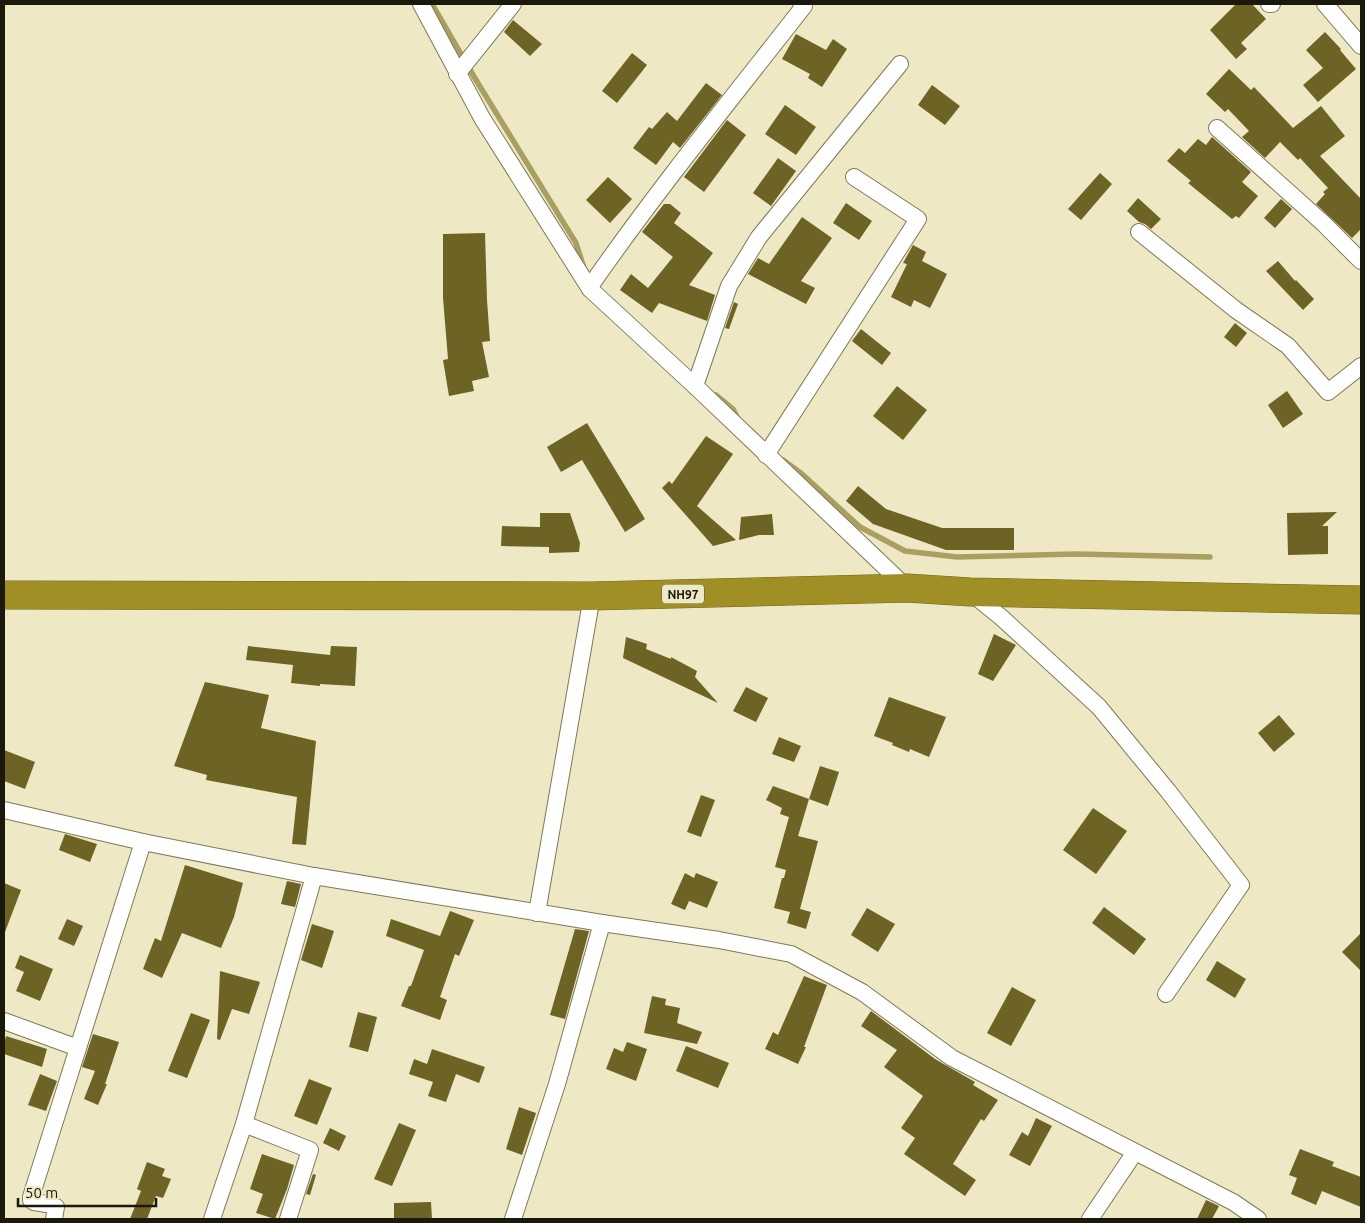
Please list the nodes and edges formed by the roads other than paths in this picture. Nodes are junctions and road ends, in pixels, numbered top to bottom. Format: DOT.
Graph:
graph roads {
  1 [pos="421,4"];
  2 [pos="513,4"];
  3 [pos="801,4"];
  4 [pos="1325,4"];
  5 [pos="1361,46"];
  6 [pos="900,64"];
  7 [pos="458,74"];
  8 [pos="1217,128"];
  9 [pos="854,177"];
  10 [pos="1139,232"];
  11 [pos="1361,261"];
  12 [pos="590,289"];
  13 [pos="1361,366"];
  14 [pos="695,386"];
  15 [pos="766,455"];
  16 [pos="907,588"];
  17 [pos="970,592"];
  18 [pos="4,595"];
  19 [pos="592,596"];
  20 [pos="1361,600"];
  21 [pos="4,810"];
  22 [pos="143,842"];
  23 [pos="314,876"];
  24 [pos="537,913"];
  25 [pos="602,923"];
  26 [pos="1166,994"];
  27 [pos="4,1021"];
  28 [pos="78,1048"];
  29 [pos="244,1124"];
  30 [pos="1135,1152"];
  31 [pos="54,1219"];
  32 [pos="212,1219"];
  33 [pos="288,1219"];
  34 [pos="513,1219"];
  35 [pos="1090,1219"];
  36 [pos="1258,1219"];
  1 -- 7 [label="street"];
  2 -- 7 [label="street"];
  3 -- 12 [label="street"];
  4 -- 5 [label="street"];
  6 -- 14 [label="street"];
  7 -- 12 [label="street"];
  8 -- 11 [label="street"];
  9 -- 15 [label="street"];
  10 -- 13 [label="street"];
  12 -- 14 [label="street"];
  14 -- 15 [label="street"];
  15 -- 16 [label="street"];
  16 -- 17 [label="highway, NH97"];
  16 -- 19 [label="highway, NH97"];
  17 -- 20 [label="highway, NH97"];
  17 -- 26 [label="street"];
  18 -- 19 [label="highway, NH97"];
  19 -- 24 [label="street"];
  21 -- 22 [label="street"];
  22 -- 23 [label="street"];
  22 -- 28 [label="street"];
  23 -- 24 [label="street"];
  23 -- 29 [label="street"];
  24 -- 25 [label="street"];
  25 -- 30 [label="street"];
  25 -- 34 [label="street"];
  27 -- 28 [label="street"];
  28 -- 31 [label="street"];
  29 -- 32 [label="street"];
  29 -- 33 [label="street"];
  30 -- 35 [label="street"];
  30 -- 36 [label="street"];
}
